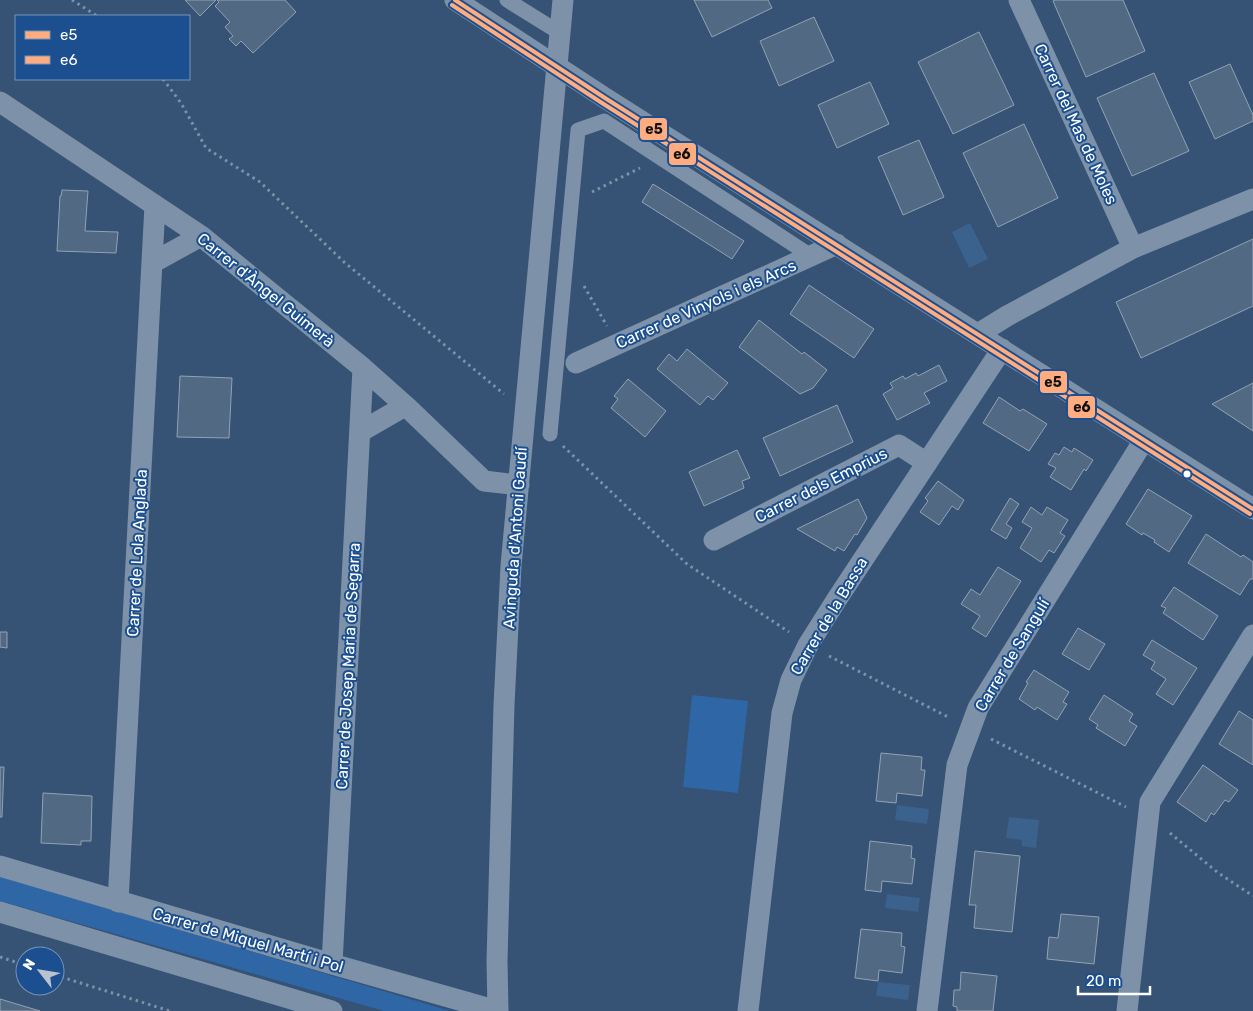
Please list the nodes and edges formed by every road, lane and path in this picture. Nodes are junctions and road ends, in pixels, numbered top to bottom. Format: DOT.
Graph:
graph roads {
  1 [pos="72,0"];
  2 [pos="455,0"];
  3 [pos="508,0"];
  4 [pos="563,0"];
  5 [pos="1019,0"];
  6 [pos="95,15"];
  7 [pos="560,33"];
  8 [pos="557,65"];
  9 [pos="164,80"];
  10 [pos="0,102"];
  11 [pos="660,158"];
  12 [pos="1253,199"];
  13 [pos="571,202"];
  14 [pos="155,205"];
  15 [pos="200,236"];
  16 [pos="837,244"];
  17 [pos="1133,248"];
  18 [pos="566,256"];
  19 [pos="811,256"];
  20 [pos="152,263"];
  21 [pos="978,334"];
  22 [pos="617,344"];
  23 [pos="1002,349"];
  24 [pos="576,363"];
  25 [pos="363,368"];
  26 [pos="405,406"];
  27 [pos="526,412"];
  28 [pos="360,432"];
  29 [pos="550,434"];
  30 [pos="1144,440"];
  31 [pos="927,463"];
  32 [pos="519,485"];
  33 [pos="1253,509"];
  34 [pos="714,540"];
  35 [pos="1253,635"];
  36 [pos="808,645"];
  37 [pos="970,729"];
  38 [pos="1148,817"];
  39 [pos="0,866"];
  40 [pos="1253,896"];
  41 [pos="118,902"];
  42 [pos="0,912"];
  43 [pos="0,957"];
  44 [pos="15,962"];
  45 [pos="332,964"];
  46 [pos="65,978"];
  47 [pos="170,1011"];
  48 [pos="332,1011"];
  49 [pos="498,1011"];
  50 [pos="748,1011"];
  51 [pos="927,1011"];
  52 [pos="1127,1011"];
  1 -- 6 [label="path"];
  2 -- 8 [label="street"];
  3 -- 7 [label="street"];
  4 -- 7 [label="street, Avinguda d'Antoni Gaudí"];
  5 -- 17 [label="street, Carrer del Mas de Moles"];
  7 -- 8 [label="street, Avinguda d'Antoni Gaudí"];
  8 -- 16 [label="street"];
  8 -- 27 [label="street, Avinguda d'Antoni Gaudí"];
  9 -- 27 [label="path"];
  10 -- 14 [label="street, Carrer d'Àngel Guimerà"];
  11 -- 13 [label="path"];
  11 -- 13 [label="street"];
  11 -- 19 [label="street"];
  12 -- 17 [label="street"];
  13 -- 18 [label="street"];
  14 -- 15 [label="street, Carrer d'Àngel Guimerà"];
  14 -- 20 [label="street, Carrer de Lola Anglada"];
  15 -- 20 [label="street"];
  15 -- 25 [label="street, Carrer d'Àngel Guimerà"];
  16 -- 19 [label="street, Carrer de Vinyols i els Arcs"];
  16 -- 21 [label="street"];
  17 -- 21 [label="street"];
  18 -- 22 [label="path"];
  18 -- 29 [label="street"];
  19 -- 22 [label="street, Carrer de Vinyols i els Arcs"];
  20 -- 41 [label="street, Carrer de Lola Anglada"];
  21 -- 23 [label="street"];
  22 -- 24 [label="street, Carrer de Vinyols i els Arcs"];
  23 -- 30 [label="street"];
  23 -- 31 [label="street, Carrer de la Bassa"];
  25 -- 26 [label="street, Carrer d'Àngel Guimerà"];
  25 -- 28 [label="street, Carrer de Josep Maria de Segarra"];
  26 -- 28 [label="street"];
  26 -- 32 [label="street, Carrer d'Àngel Guimerà"];
  27 -- 32 [label="street, Avinguda d'Antoni Gaudí"];
  28 -- 45 [label="street, Carrer de Josep Maria de Segarra"];
  29 -- 36 [label="path"];
  30 -- 33 [label="street"];
  30 -- 37 [label="street, Carrer de Sangulí"];
  31 -- 34 [label="street, Carrer dels Emprius"];
  31 -- 36 [label="street, Carrer de la Bassa"];
  32 -- 49 [label="street, Avinguda d'Antoni Gaudí"];
  35 -- 38 [label="street"];
  36 -- 37 [label="path"];
  36 -- 50 [label="street, Carrer de la Bassa"];
  37 -- 38 [label="path"];
  37 -- 51 [label="street, Carrer de Sangulí"];
  38 -- 40 [label="path"];
  38 -- 52 [label="street"];
  39 -- 41 [label="street, Carrer de Miquel Martí i Pol"];
  41 -- 45 [label="street, Carrer de Miquel Martí i Pol"];
  42 -- 48 [label="street"];
  43 -- 44 [label="path"];
  45 -- 49 [label="street, Carrer de Miquel Martí i Pol"];
  46 -- 47 [label="path"];
}
